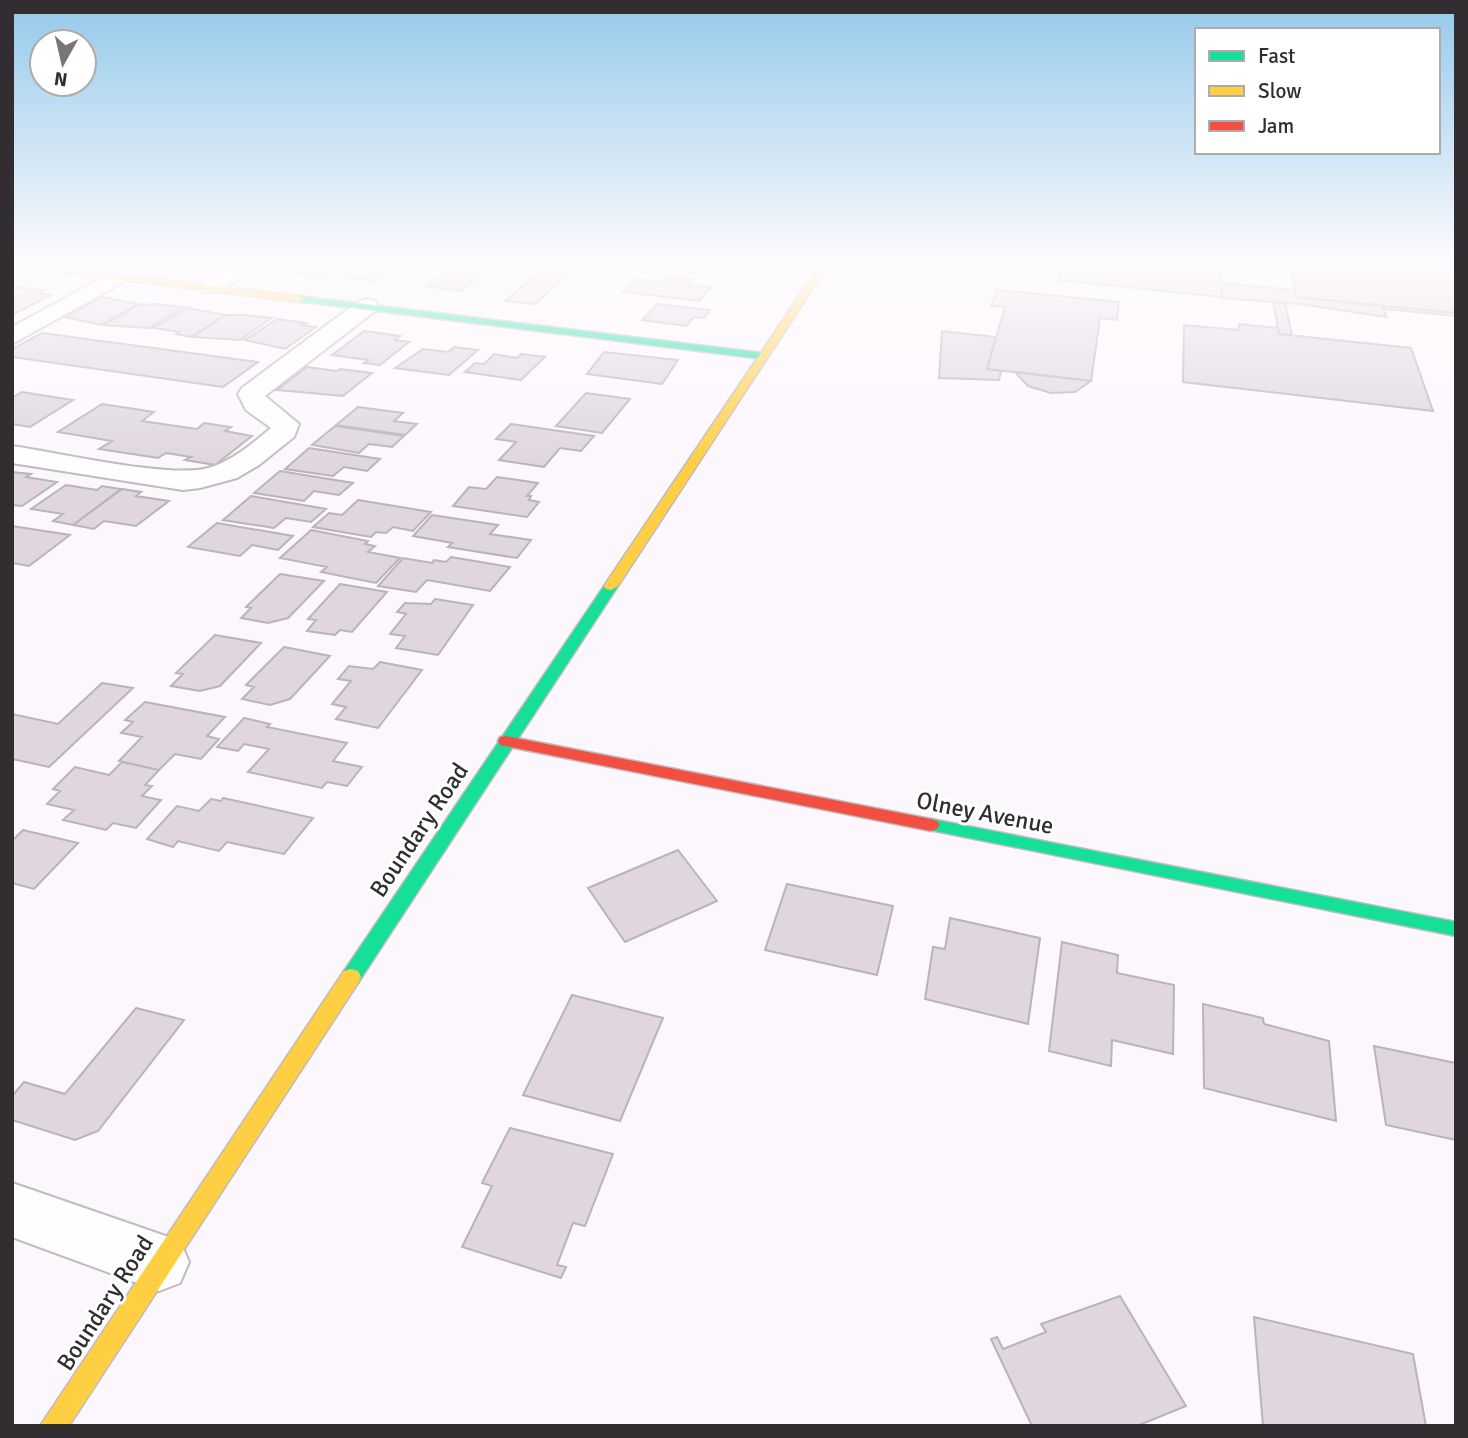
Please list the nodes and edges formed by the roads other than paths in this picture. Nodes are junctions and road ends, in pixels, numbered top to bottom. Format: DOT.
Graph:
graph roads {
  1 [pos="337,329"];
  2 [pos="550,329"];
  3 [pos="781,329"];
  4 [pos="763,356"];
  5 [pos="12,454"];
  6 [pos="506,741"];
  7 [pos="1456,929"];
  8 [pos="12,1210"];
  9 [pos="159,1262"];
  10 [pos="52,1426"];
  1 -- 5 [label="street"];
  2 -- 4 [label="street"];
  3 -- 4 [label="street, Boundary Road"];
  4 -- 6 [label="street, Boundary Road"];
  6 -- 7 [label="street, Olney Avenue"];
  6 -- 9 [label="street, Boundary Road"];
  8 -- 9 [label="street"];
  9 -- 10 [label="street, Boundary Road"];
}
